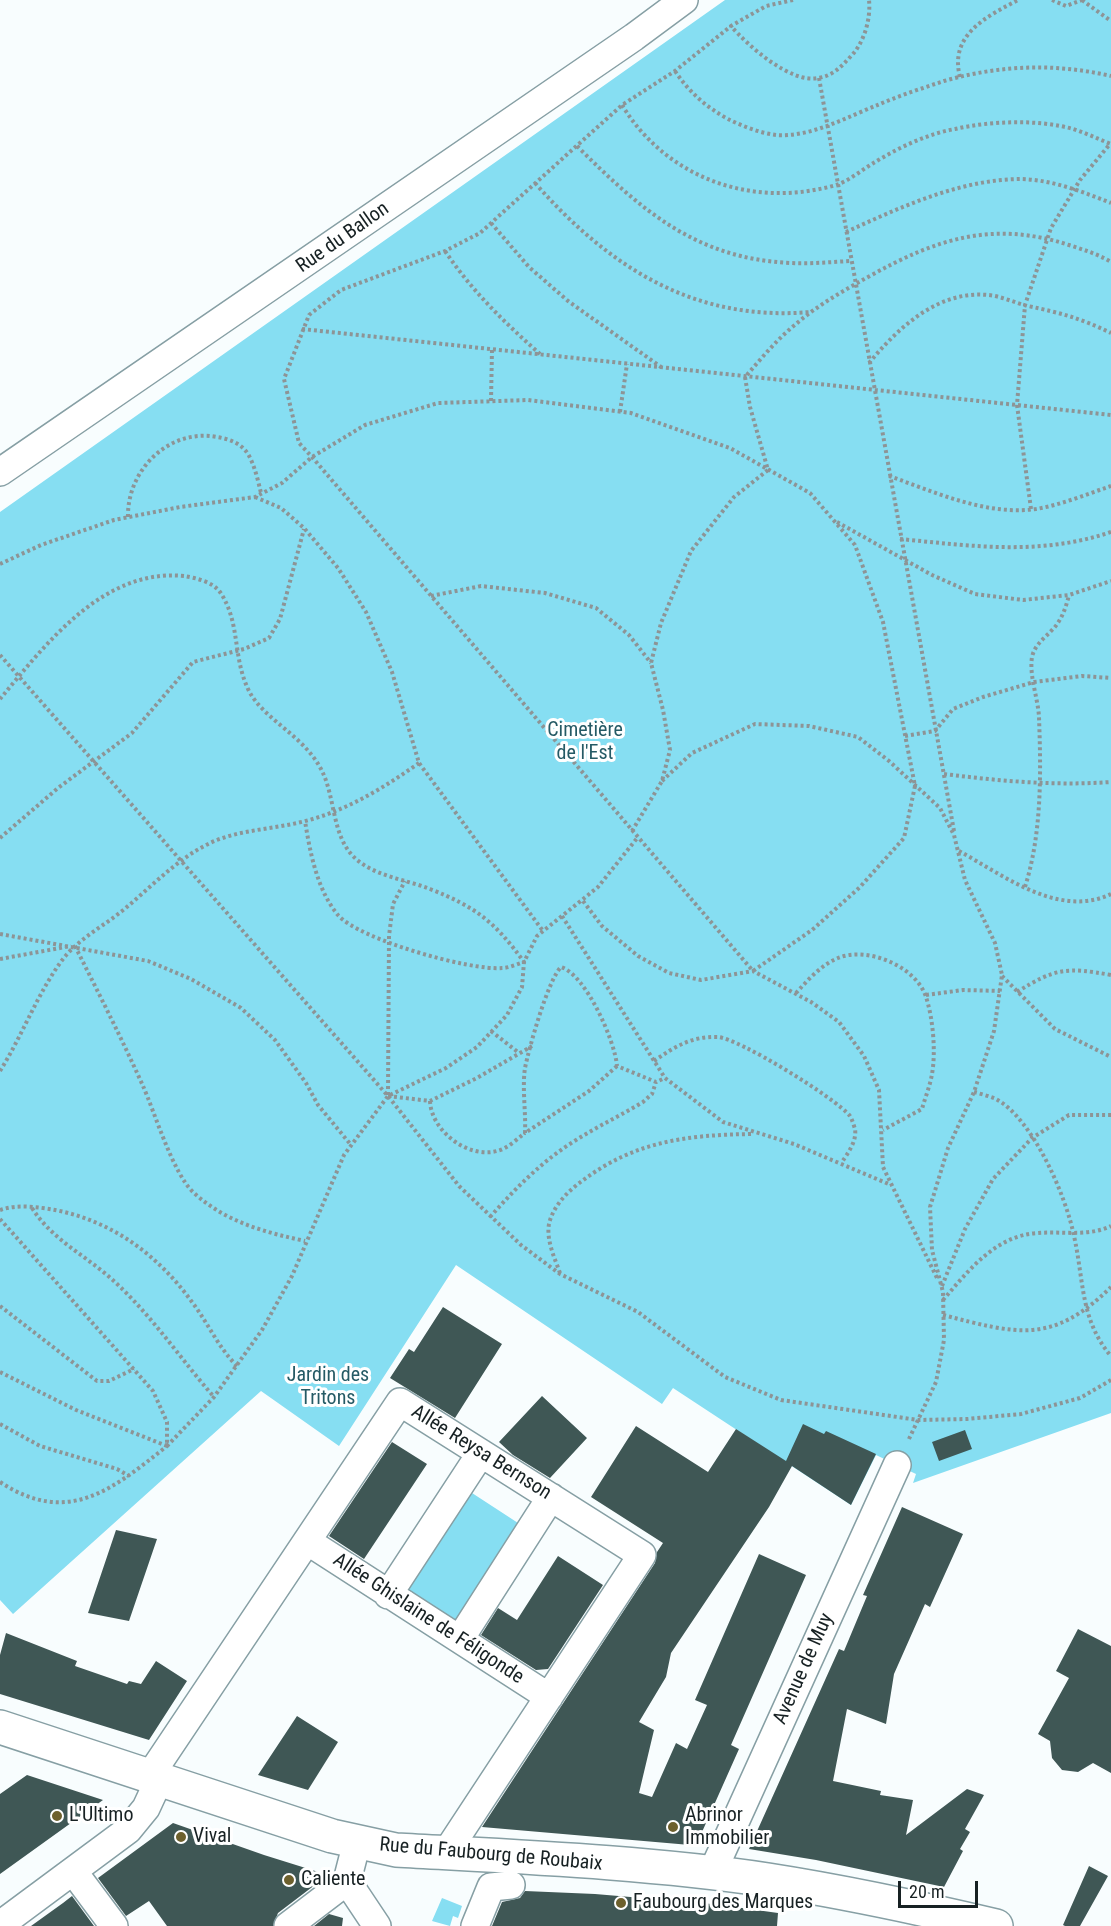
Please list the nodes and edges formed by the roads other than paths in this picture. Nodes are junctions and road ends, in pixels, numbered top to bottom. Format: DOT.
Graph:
graph roads {
  1 [pos="684,0"];
  2 [pos="0,472"];
  3 [pos="481,1453"];
  4 [pos="897,1465"];
  5 [pos="551,1497"];
  6 [pos="307,1541"];
  7 [pos="388,1595"];
  8 [pos="460,1639"];
  9 [pos="549,1697"];
  10 [pos="0,1727"];
  11 [pos="154,1778"];
  12 [pos="357,1842"];
  13 [pos="446,1853"];
  14 [pos="73,1871"];
  15 [pos="712,1873"];
  16 [pos="347,1881"];
  17 [pos="511,1885"];
  18 [pos="0,1925"];
  19 [pos="114,1926"];
  20 [pos="288,1926"];
  21 [pos="377,1926"];
  22 [pos="475,1926"];
  23 [pos="996,1926"];
  1 -- 2 [label="street, Rue du Ballon"];
  3 -- 5 [label="street, Allée Reysa Bernson"];
  3 -- 6 [label="street, Allée Reysa Bernson"];
  3 -- 7 [label="street"];
  4 -- 15 [label="street, Avenue de Muy"];
  5 -- 8 [label="street"];
  5 -- 9 [label="street, Allée Reysa Bernson"];
  6 -- 7 [label="street, Allée Ghislaine de Féligonde"];
  6 -- 11 [label="street, Allée Reysa Bernson"];
  7 -- 8 [label="street, Allée Ghislaine de Féligonde"];
  8 -- 9 [label="street, Allée Ghislaine de Féligonde"];
  9 -- 13 [label="street, Allée Reysa Bernson"];
  10 -- 11 [label="main road, Rue du Faubourg de Roubaix"];
  11 -- 12 [label="main road, Rue du Faubourg de Roubaix"];
  11 -- 14 [label="street, Allée Reysa Bernson"];
  12 -- 13 [label="main road, Rue du Faubourg de Roubaix"];
  12 -- 16 [label="street"];
  13 -- 15 [label="main road, Rue du Faubourg de Roubaix"];
  14 -- 18 [label="street, Allée Reysa Bernson"];
  14 -- 19 [label="street"];
  15 -- 23 [label="main road, Rue du Faubourg de Roubaix"];
  16 -- 20 [label="street"];
  16 -- 21 [label="street"];
  17 -- 22 [label="street"];
}
